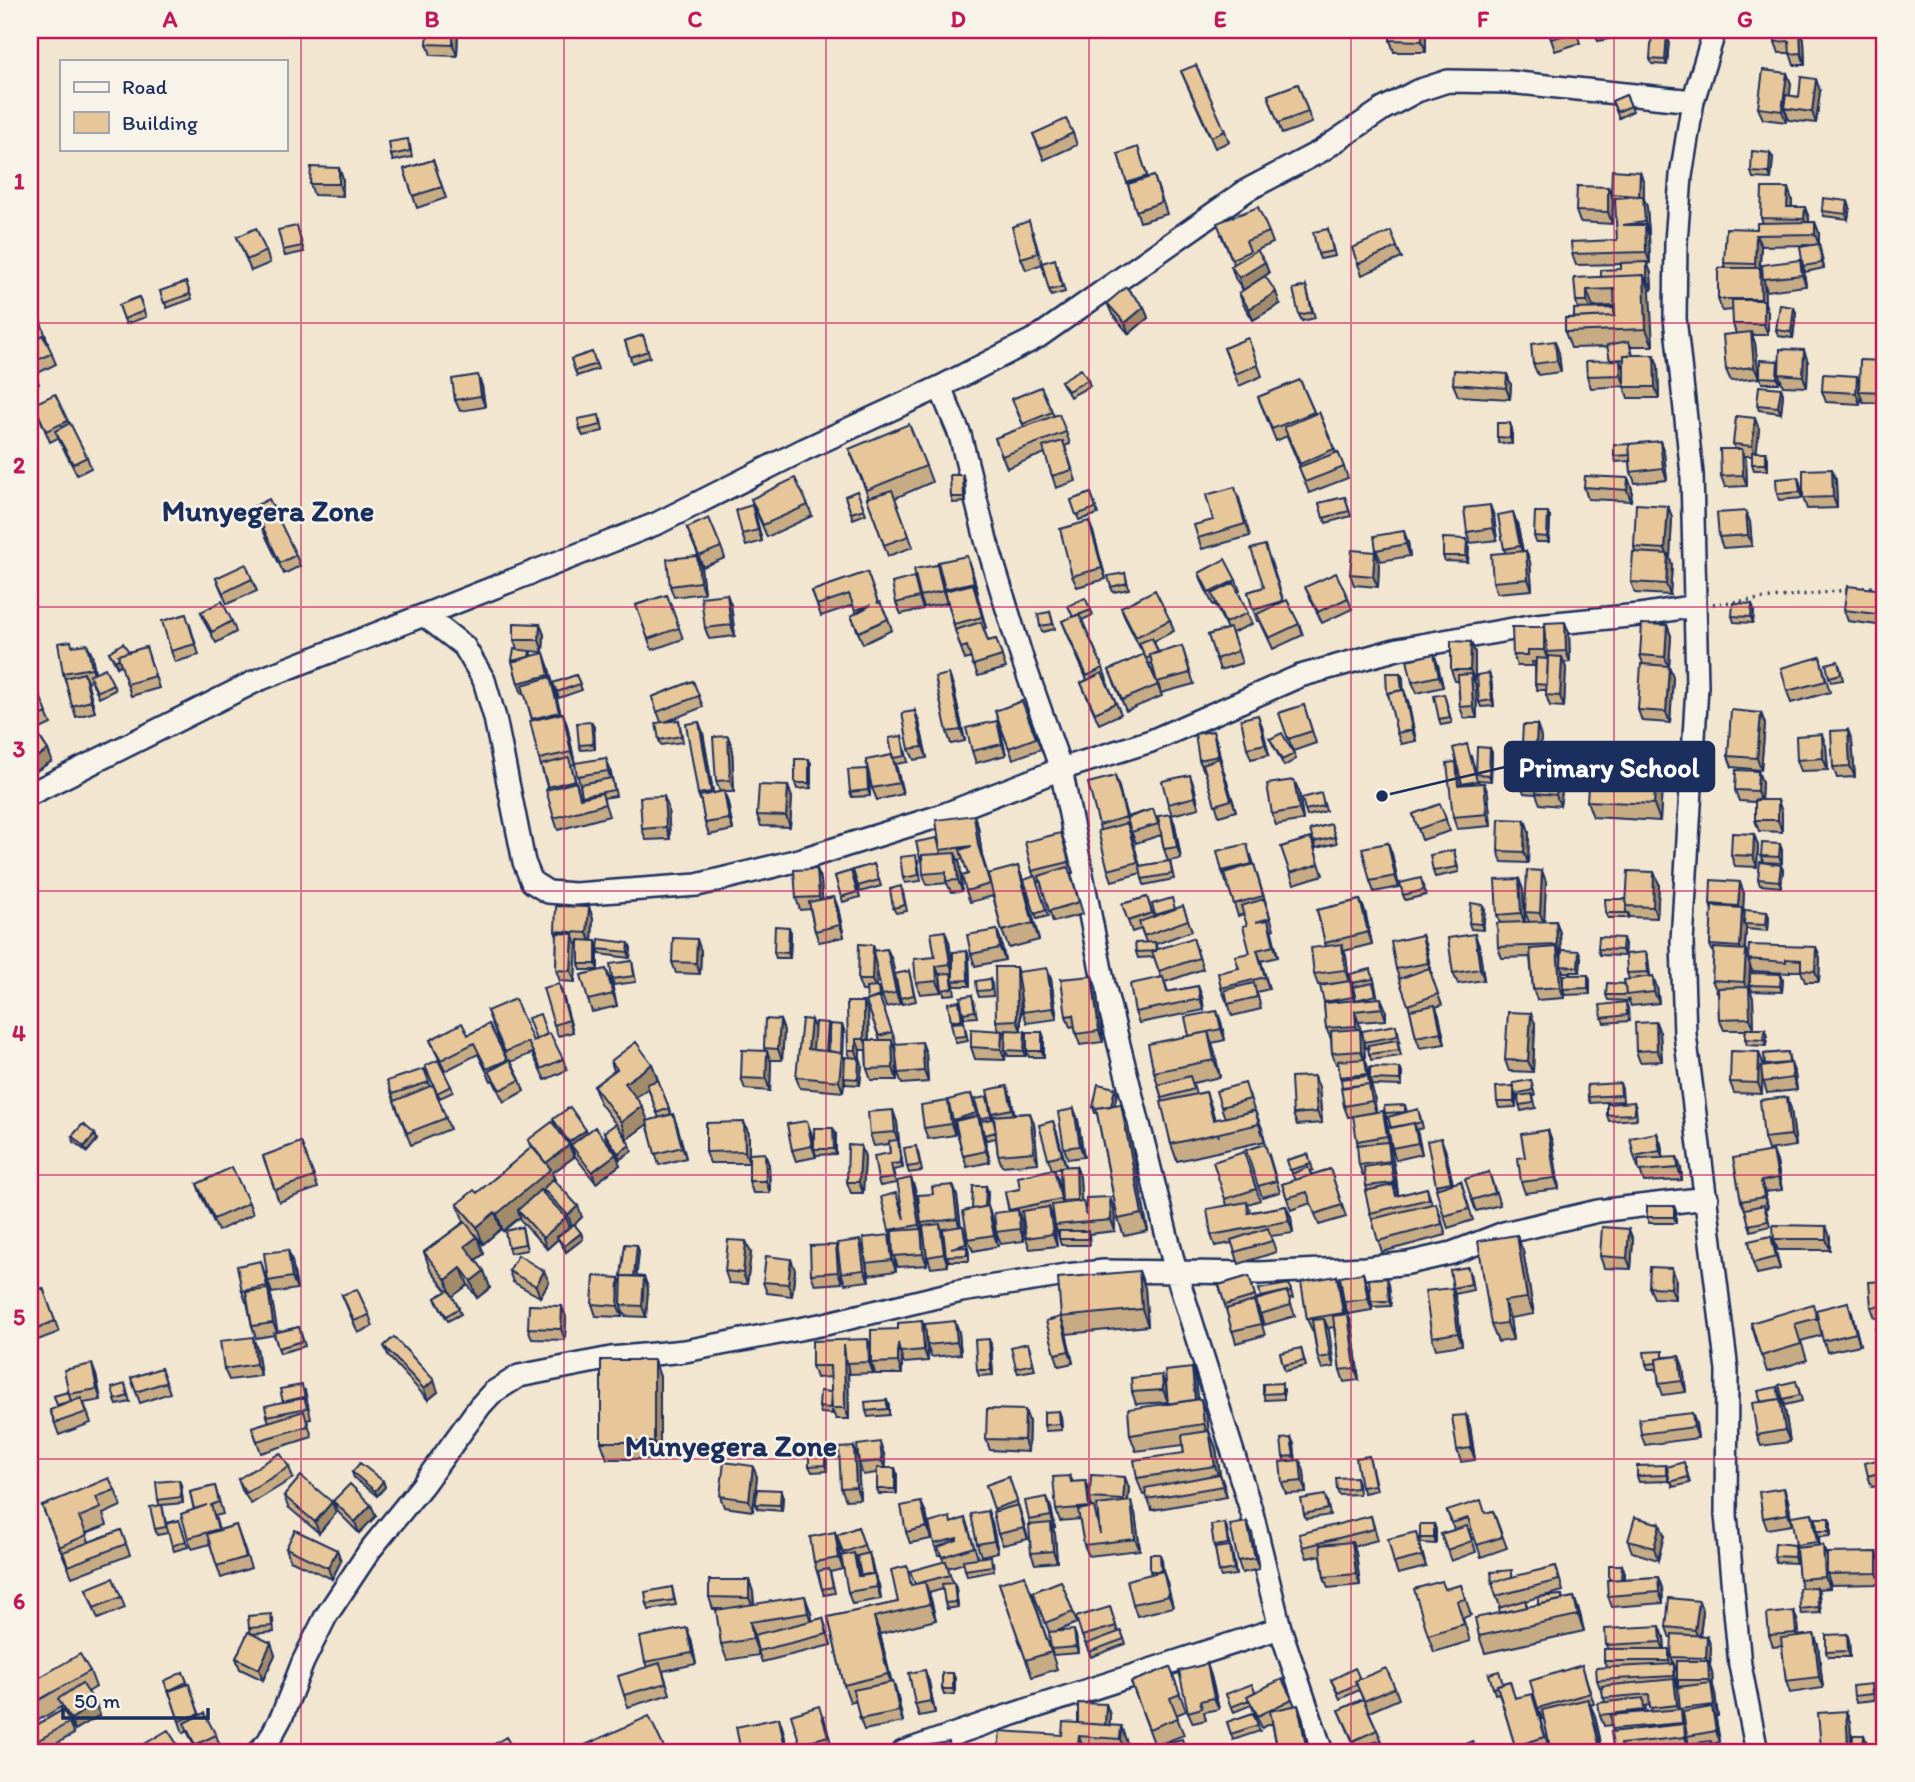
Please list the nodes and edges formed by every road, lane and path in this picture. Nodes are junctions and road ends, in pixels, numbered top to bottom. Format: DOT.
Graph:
graph roads {
  1 [pos="1715,30"];
  2 [pos="1693,102"];
  3 [pos="940,387"];
  4 [pos="1885,586"];
  5 [pos="1695,606"];
  6 [pos="425,616"];
  7 [pos="1061,769"];
  8 [pos="30,794"];
  9 [pos="1707,1198"];
  10 [pos="1176,1272"];
  11 [pos="1280,1629"];
  12 [pos="258,1752"];
  13 [pos="903,1752"];
  14 [pos="1322,1752"];
  15 [pos="1757,1752"];
  1 -- 2 [label="street"];
  2 -- 3 [label="street"];
  2 -- 5 [label="street"];
  3 -- 6 [label="street"];
  3 -- 7 [label="street"];
  4 -- 5 [label="path"];
  5 -- 7 [label="street"];
  5 -- 9 [label="street"];
  6 -- 7 [label="street"];
  6 -- 8 [label="street"];
  7 -- 10 [label="street"];
  9 -- 10 [label="street"];
  9 -- 15 [label="street"];
  10 -- 11 [label="street"];
  10 -- 12 [label="street"];
  11 -- 13 [label="street"];
  11 -- 14 [label="street"];
}
